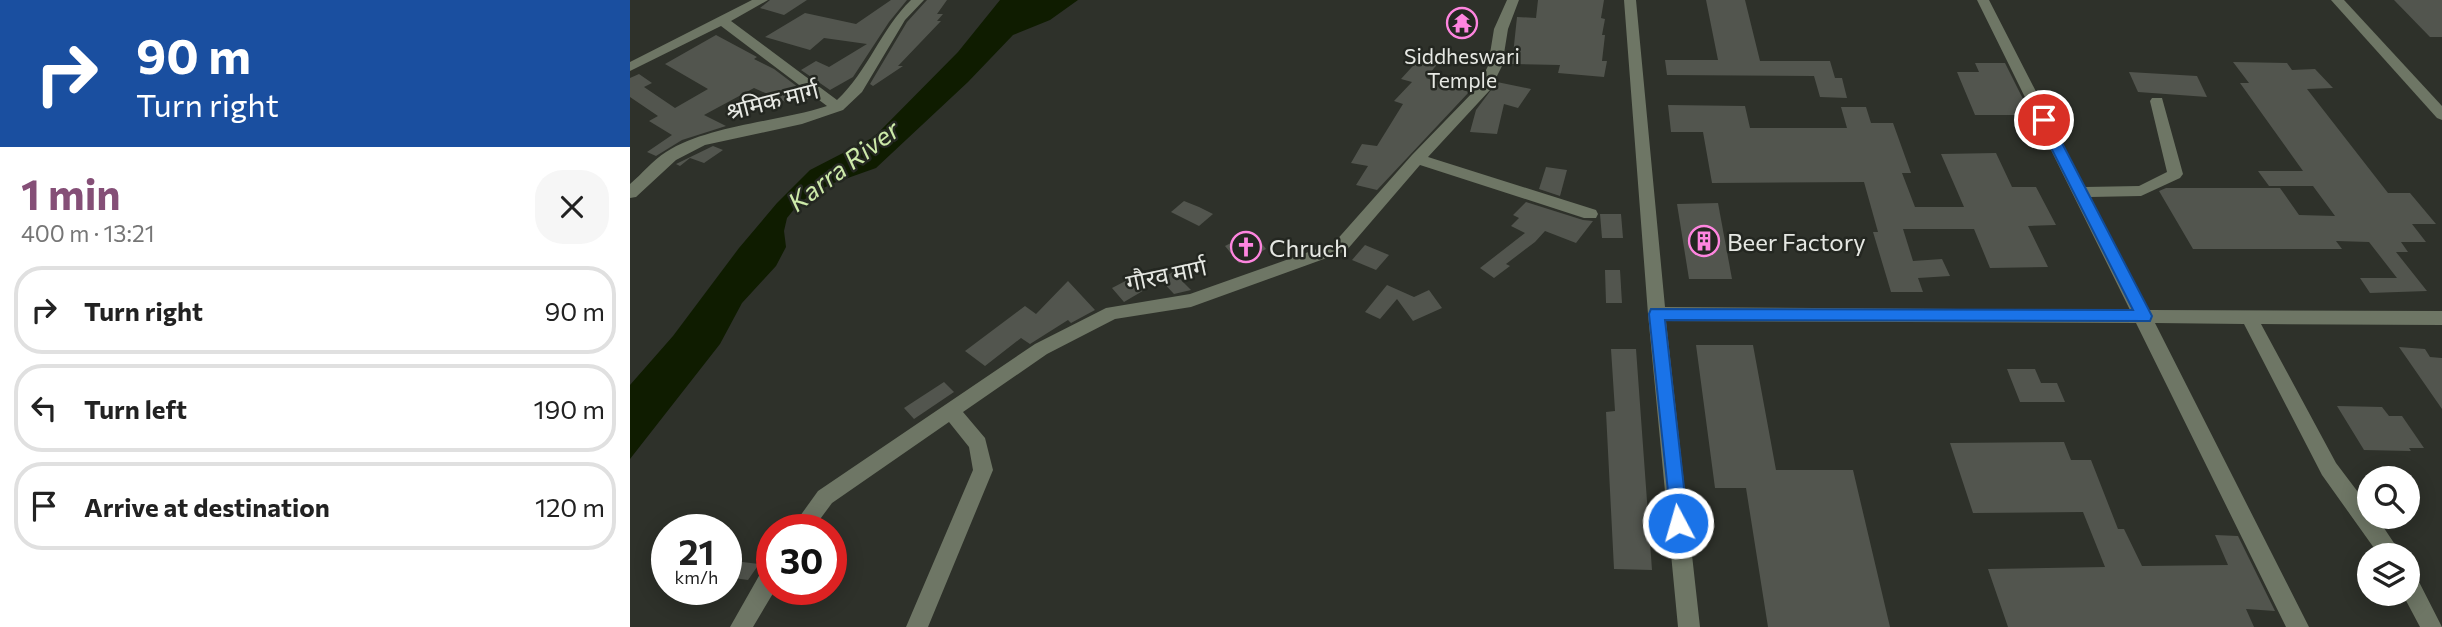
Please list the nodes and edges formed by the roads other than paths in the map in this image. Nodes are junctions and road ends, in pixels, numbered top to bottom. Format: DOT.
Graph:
graph roads {
  1 [pos="762,0"];
  2 [pos="918,0"];
  3 [pos="1513,0"];
  4 [pos="1630,0"];
  5 [pos="1983,0"];
  6 [pos="2337,0"];
  7 [pos="722,21"];
  8 [pos="630,67"];
  9 [pos="2157,101"];
  10 [pos="838,107"];
  11 [pos="2442,115"];
  12 [pos="1417,159"];
  13 [pos="2080,191"];
  14 [pos="630,193"];
  15 [pos="1590,214"];
  16 [pos="1657,314"];
  17 [pos="2144,316"];
  18 [pos="2249,317"];
  19 [pos="2442,318"];
  20 [pos="951,411"];
  21 [pos="812,514"];
  22 [pos="2383,543"];
  23 [pos="756,601"];
  24 [pos="2420,605"];
  25 [pos="741,627"];
  26 [pos="917,627"];
  27 [pos="1689,627"];
  28 [pos="2298,627"];
  29 [pos="2432,627"];
  1 -- 7 [label="street"];
  2 -- 10 [label="street, श्रमिक मार्ग"];
  3 -- 12 [label="street, गौरव मार्ग"];
  4 -- 16 [label="street"];
  5 -- 13 [label="street"];
  6 -- 11 [label="street"];
  7 -- 8 [label="street"];
  7 -- 10 [label="street"];
  9 -- 13 [label="street"];
  10 -- 14 [label="street, श्रमिक मार्ग"];
  12 -- 15 [label="street"];
  12 -- 20 [label="street, गौरव मार्ग"];
  13 -- 17 [label="street"];
  16 -- 17 [label="street"];
  16 -- 27 [label="street"];
  17 -- 18 [label="street"];
  17 -- 28 [label="street"];
  18 -- 19 [label="street"];
  18 -- 22 [label="street"];
  20 -- 21 [label="street, गौरव मार्ग"];
  20 -- 26 [label="street"];
  23 -- 25 [label="street"];
  24 -- 29 [label="street"];
}
